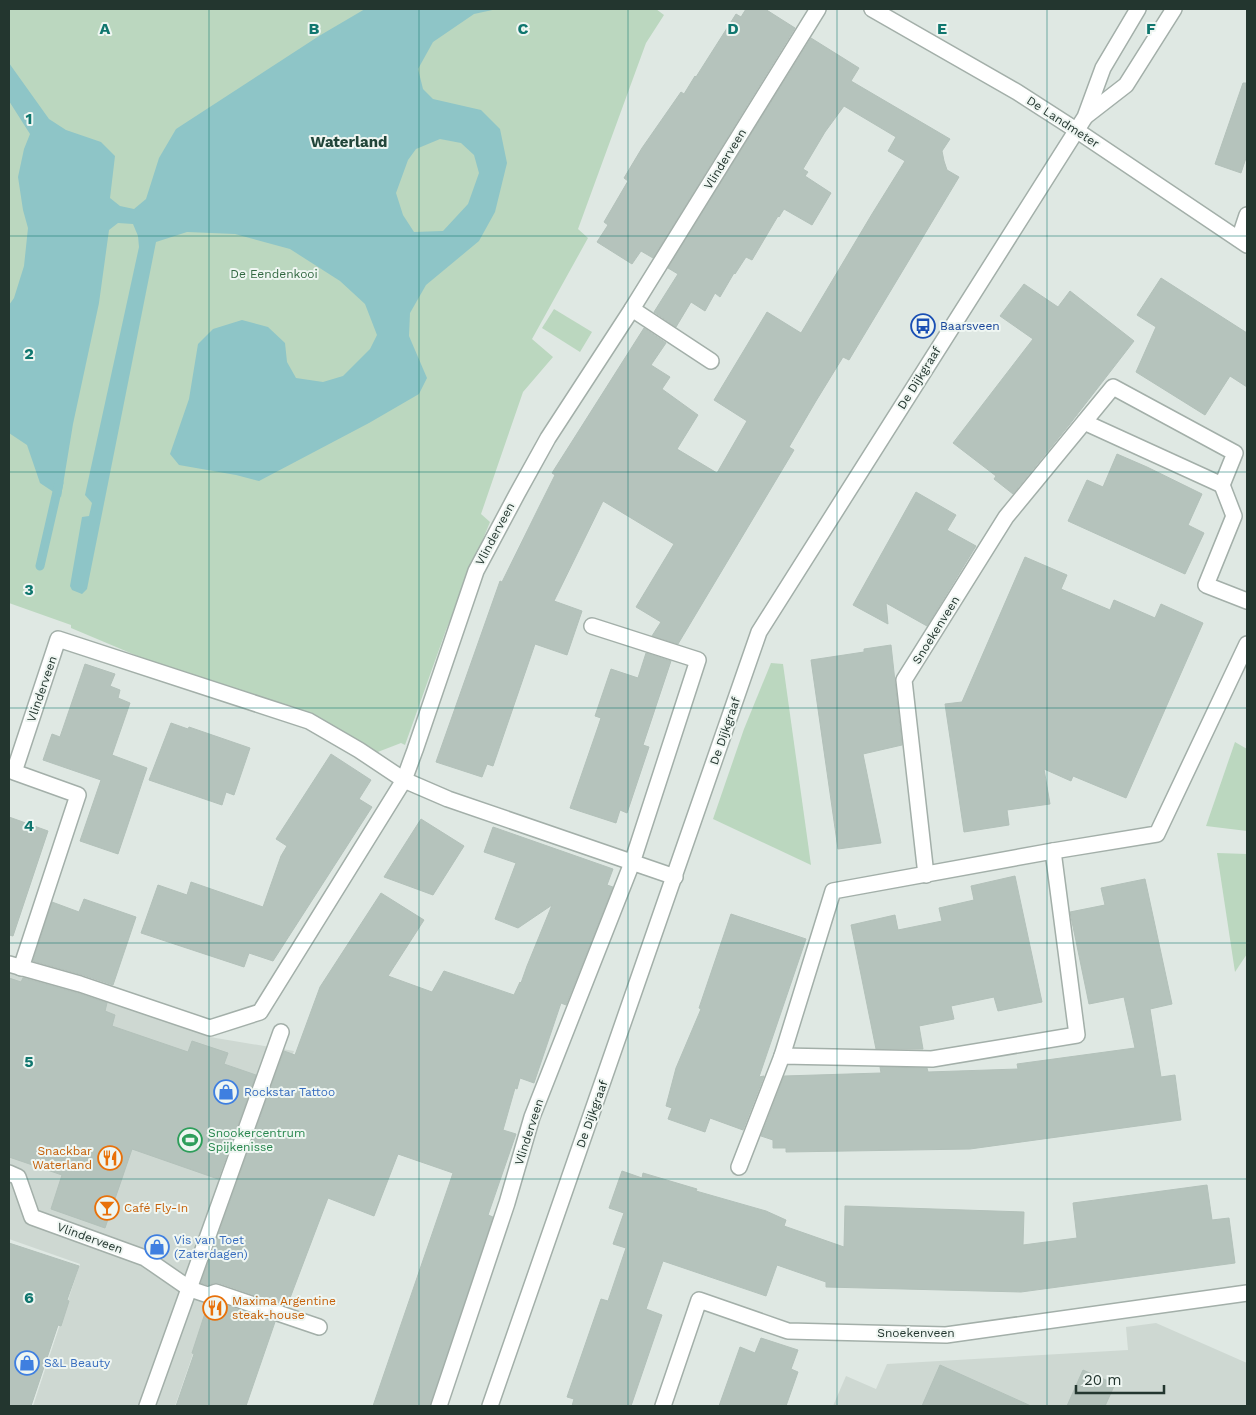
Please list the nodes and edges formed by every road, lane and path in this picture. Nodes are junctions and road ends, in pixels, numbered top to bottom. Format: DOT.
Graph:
graph roads {
  1 [pos="818,9"];
  2 [pos="872,9"];
  3 [pos="1138,9"];
  4 [pos="1174,9"];
  5 [pos="1081,123"];
  6 [pos="1247,215"];
  7 [pos="1243,242"];
  8 [pos="632,310"];
  9 [pos="711,361"];
  10 [pos="1084,422"];
  11 [pos="1222,485"];
  12 [pos="1247,601"];
  13 [pos="592,626"];
  14 [pos="1247,644"];
  15 [pos="404,780"];
  16 [pos="1053,852"];
  17 [pos="632,863"];
  18 [pos="926,875"];
  19 [pos="675,877"];
  20 [pos="15,966"];
  21 [pos="281,1032"];
  22 [pos="782,1056"];
  23 [pos="739,1166"];
  24 [pos="9,1173"];
  25 [pos="190,1289"];
  26 [pos="1247,1293"];
  27 [pos="318,1327"];
  28 [pos="147,1406"];
  29 [pos="439,1406"];
  30 [pos="490,1406"];
  31 [pos="663,1406"];
  1 -- 8 [label="street, Vlinderveen"];
  2 -- 5 [label="street, De Landmeter"];
  3 -- 5 [label="street, De Dijkgraaf"];
  4 -- 5 [label="street, De Dijkgraaf"];
  5 -- 7 [label="street, De Landmeter"];
  5 -- 19 [label="street, De Dijkgraaf"];
  6 -- 7 [label="street"];
  8 -- 9 [label="street"];
  8 -- 15 [label="street, Vlinderveen"];
  10 -- 11 [label="street"];
  10 -- 11 [label="street, Snoekenveen"];
  10 -- 18 [label="street, Snoekenveen"];
  11 -- 12 [label="street"];
  13 -- 17 [label="street, Vlinderveen"];
  14 -- 16 [label="street"];
  15 -- 17 [label="street, Vlinderveen"];
  15 -- 20 [label="street, Vlinderveen"];
  15 -- 20 [label="street, Vlinderveen"];
  16 -- 18 [label="street"];
  16 -- 22 [label="street"];
  17 -- 19 [label="street, Vlinderveen"];
  17 -- 29 [label="street, Vlinderveen"];
  18 -- 22 [label="street"];
  19 -- 30 [label="street, De Dijkgraaf"];
  21 -- 25 [label="street"];
  22 -- 23 [label="street"];
  24 -- 25 [label="street, Vlinderveen"];
  25 -- 27 [label="street, Vlinderveen"];
  25 -- 28 [label="street"];
  26 -- 31 [label="street, Snoekenveen"];
}
